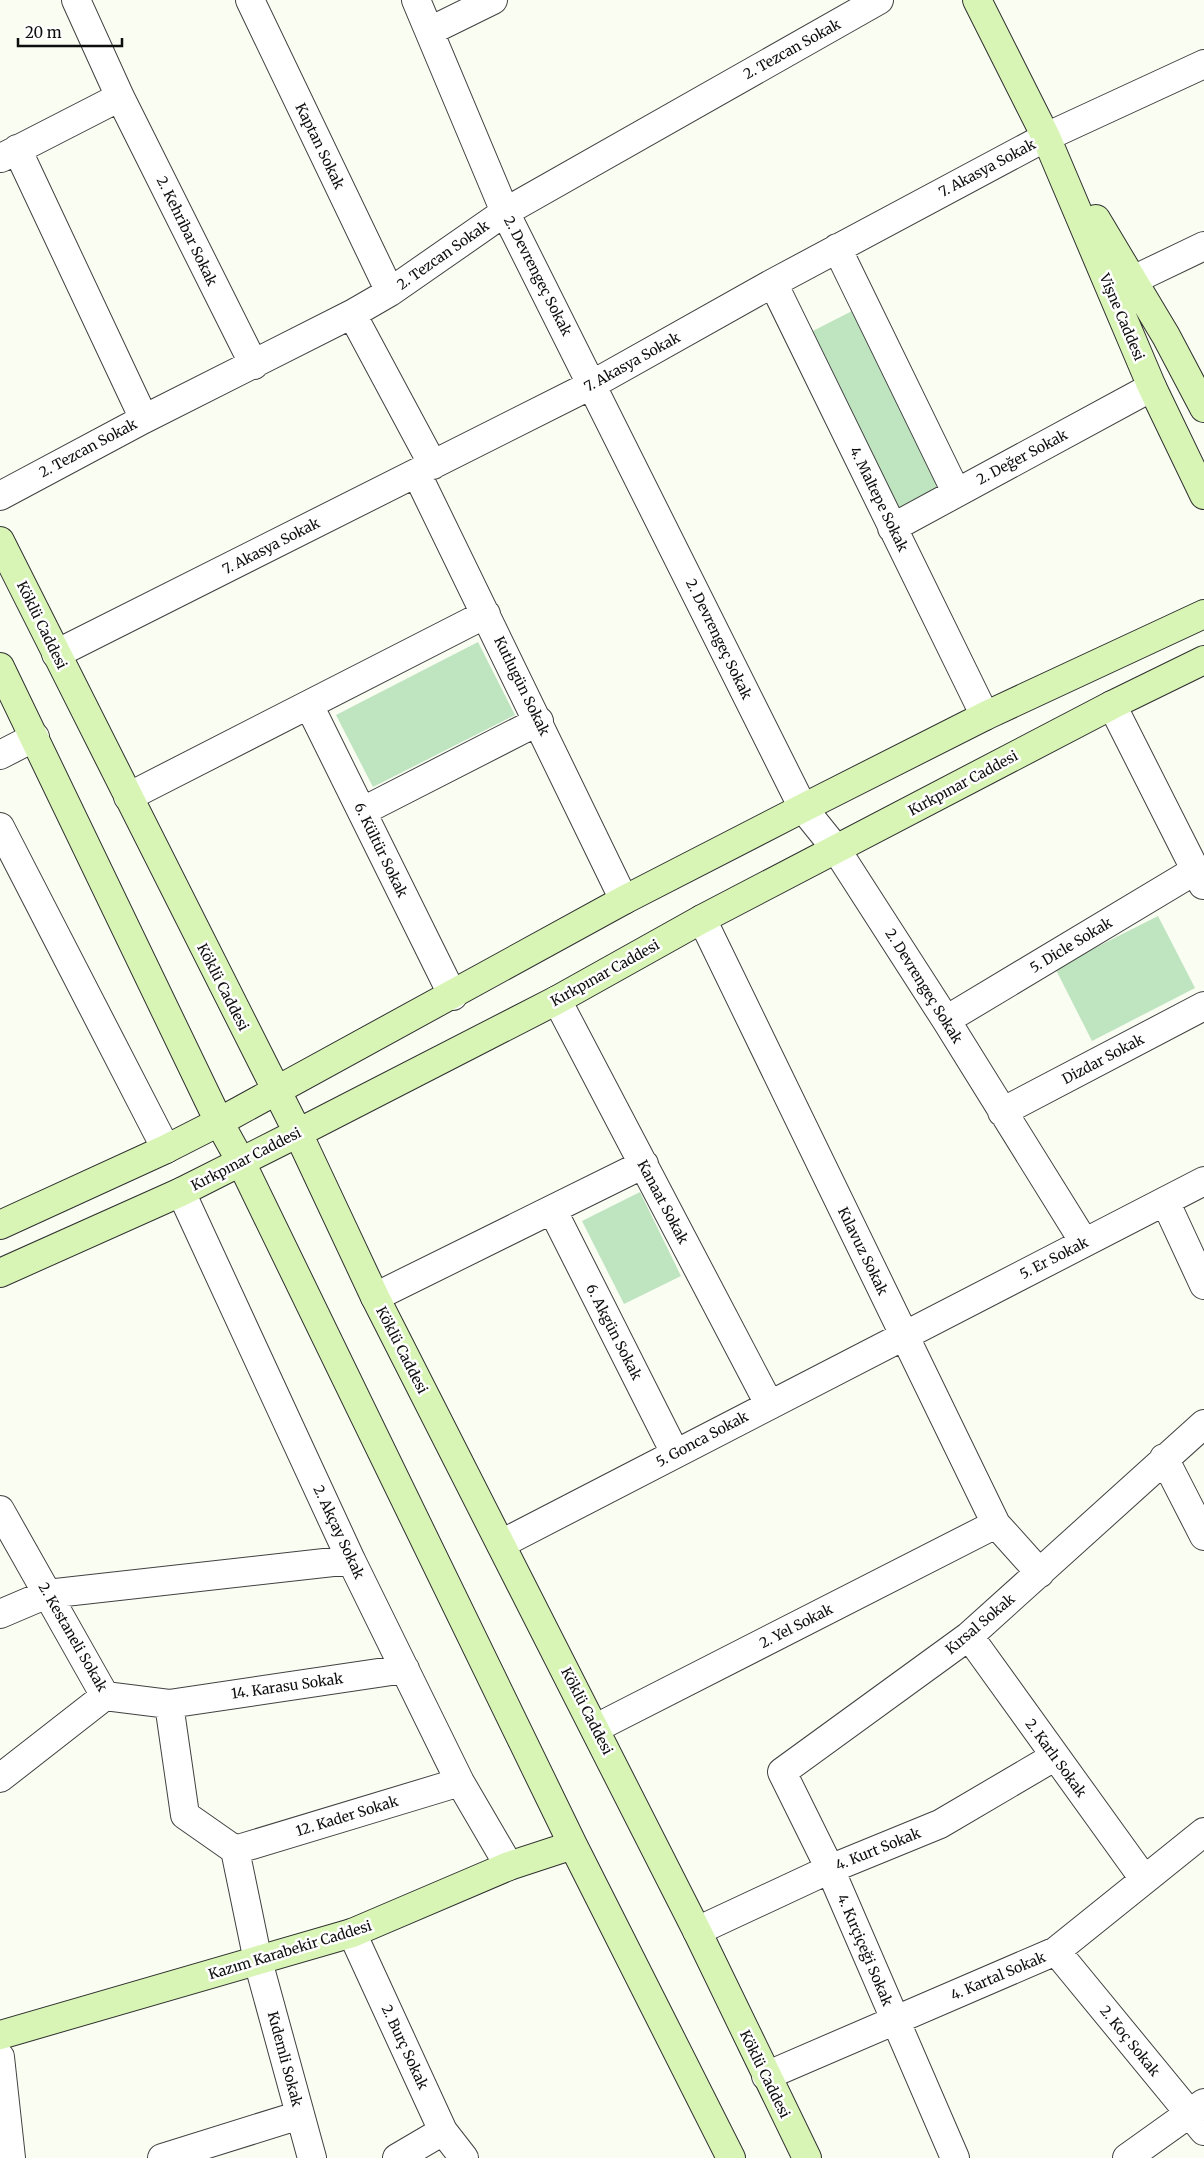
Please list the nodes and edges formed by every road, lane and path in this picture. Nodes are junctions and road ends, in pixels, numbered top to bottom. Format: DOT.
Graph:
graph roads {
  1 [pos="76,0"];
  2 [pos="250,0"];
  3 [pos="416,0"];
  4 [pos="494,0"];
  5 [pos="879,0"];
  6 [pos="977,0"];
  7 [pos="430,32"];
  8 [pos="1204,64"];
  9 [pos="120,97"];
  10 [pos="1046,136"];
  11 [pos="9,154"];
  12 [pos="505,212"];
  13 [pos="1204,246"];
  14 [pos="836,248"];
  15 [pos="1133,280"];
  16 [pos="773,283"];
  17 [pos="390,292"];
  18 [pos="352,314"];
  19 [pos="254,365"];
  20 [pos="593,384"];
  21 [pos="1152,387"];
  22 [pos="1204,408"];
  23 [pos="144,419"];
  24 [pos="425,469"];
  25 [pos="956,492"];
  26 [pos="1204,495"];
  27 [pos="0,496"];
  28 [pos="892,528"];
  29 [pos="0,541"];
  30 [pos="486,614"];
  31 [pos="1204,614"];
  32 [pos="56,654"];
  33 [pos="1204,660"];
  34 [pos="0,667"];
  35 [pos="309,705"];
  36 [pos="1112,705"];
  37 [pos="985,716"];
  38 [pos="539,721"];
  39 [pos="35,737"];
  40 [pos="0,755"];
  41 [pos="128,797"];
  42 [pos="803,808"];
  43 [pos="363,811"];
  44 [pos="0,827"];
  45 [pos="836,849"];
  46 [pos="1200,878"];
  47 [pos="624,900"];
  48 [pos="702,919"];
  49 [pos="453,996"];
  50 [pos="557,1000"];
  51 [pos="1204,1006"];
  52 [pos="946,1020"];
  53 [pos="276,1091"];
  54 [pos="1002,1112"];
  55 [pos="219,1122"];
  56 [pos="298,1133"];
  57 [pos="166,1149"];
  58 [pos="240,1162"];
  59 [pos="644,1164"];
  60 [pos="1204,1181"];
  61 [pos="181,1192"];
  62 [pos="1164,1201"];
  63 [pos="553,1210"];
  64 [pos="0,1225"];
  65 [pos="1084,1242"];
  66 [pos="0,1273"];
  67 [pos="1204,1285"];
  68 [pos="375,1297"];
  69 [pos="904,1336"];
  70 [pos="769,1404"];
  71 [pos="1204,1424"];
  72 [pos="675,1453"];
  73 [pos="1164,1458"];
  74 [pos="0,1510"];
  75 [pos="996,1524"];
  76 [pos="1204,1536"];
  77 [pos="501,1544"];
  78 [pos="351,1560"];
  79 [pos="1040,1573"];
  80 [pos="47,1594"];
  81 [pos="0,1614"];
  82 [pos="969,1636"];
  83 [pos="405,1669"];
  84 [pos="105,1696"];
  85 [pos="169,1704"];
  86 [pos="596,1728"];
  87 [pos="1054,1757"];
  88 [pos="782,1772"];
  89 [pos="0,1778"];
  90 [pos="460,1782"];
  91 [pos="1204,1832"];
  92 [pos="573,1845"];
  93 [pos="235,1850"];
  94 [pos="509,1866"];
  95 [pos="830,1868"];
  96 [pos="1144,1879"];
  97 [pos="697,1930"];
  98 [pos="352,1933"];
  99 [pos="1056,1951"];
  100 [pos="258,1961"];
  101 [pos="895,2020"];
  102 [pos="0,2035"];
  103 [pos="0,2056"];
  104 [pos="766,2076"];
  105 [pos="300,2114"];
  106 [pos="1200,2116"];
  107 [pos="444,2131"];
  108 [pos="10,2158"];
  109 [pos="162,2158"];
  110 [pos="312,2158"];
  111 [pos="397,2158"];
  112 [pos="464,2158"];
  113 [pos="731,2158"];
  114 [pos="806,2158"];
  115 [pos="955,2158"];
  116 [pos="1127,2158"];
  1 -- 9 [label="street, 2. Kehribar Sokak"];
  2 -- 17 [label="street, Kaptan Sokak"];
  3 -- 7 [label="street, 2. Devrengeç Sokak"];
  4 -- 7 [label="street"];
  5 -- 12 [label="street, 2. Tezcan Sokak"];
  6 -- 10 [label="main road, Vişne Caddesi"];
  7 -- 12 [label="street, 2. Devrengeç Sokak"];
  8 -- 10 [label="street, 7. Akasya Sokak"];
  9 -- 11 [label="street"];
  9 -- 19 [label="street, 2. Kehribar Sokak"];
  10 -- 14 [label="street, 7. Akasya Sokak"];
  10 -- 15 [label="main road, Vişne Caddesi"];
  10 -- 21 [label="main road, Vişne Caddesi"];
  11 -- 23 [label="street"];
  12 -- 17 [label="street, 2. Tezcan Sokak"];
  12 -- 20 [label="street, 2. Devrengeç Sokak"];
  13 -- 15 [label="street"];
  14 -- 16 [label="street, 7. Akasya Sokak"];
  14 -- 25 [label="street"];
  15 -- 22 [label="main road, Vişne Caddesi"];
  16 -- 20 [label="street, 7. Akasya Sokak"];
  16 -- 28 [label="street, 4. Maltepe Sokak"];
  17 -- 18 [label="street, 2. Tezcan Sokak"];
  18 -- 19 [label="street, 2. Tezcan Sokak"];
  18 -- 24 [label="street, Kutlugün Sokak"];
  19 -- 23 [label="street, 2. Tezcan Sokak"];
  20 -- 24 [label="street, 7. Akasya Sokak"];
  20 -- 42 [label="street, 2. Devrengeç Sokak"];
  21 -- 25 [label="street, 2. Değer Sokak"];
  21 -- 26 [label="main road, Vişne Caddesi"];
  23 -- 27 [label="street, 2. Tezcan Sokak"];
  24 -- 30 [label="street, Kutlugün Sokak"];
  24 -- 32 [label="street, 7. Akasya Sokak"];
  25 -- 28 [label="street, 2. Değer Sokak"];
  28 -- 37 [label="street, 4. Maltepe Sokak"];
  29 -- 32 [label="main road, Köklü Caddesi"];
  30 -- 35 [label="street"];
  30 -- 38 [label="street, Kutlugün Sokak"];
  31 -- 37 [label="main road"];
  32 -- 41 [label="main road, Köklü Caddesi"];
  33 -- 36 [label="main road, Kırkpınar Caddesi"];
  34 -- 39 [label="main road"];
  35 -- 41 [label="street"];
  35 -- 43 [label="street, 6. Kültür Sokak"];
  36 -- 45 [label="main road, Kırkpınar Caddesi"];
  36 -- 46 [label="street"];
  37 -- 42 [label="main road"];
  38 -- 43 [label="street"];
  38 -- 47 [label="street, Kutlugün Sokak"];
  39 -- 40 [label="street"];
  39 -- 55 [label="main road"];
  41 -- 53 [label="main road, Köklü Caddesi"];
  42 -- 45 [label="street, 2. Devrengeç Sokak"];
  42 -- 47 [label="main road"];
  43 -- 49 [label="street, 6. Kültür Sokak"];
  44 -- 57 [label="street"];
  45 -- 48 [label="main road, Kırkpınar Caddesi"];
  45 -- 52 [label="street, 2. Devrengeç Sokak"];
  46 -- 52 [label="street, 5. Dicle Sokak"];
  47 -- 49 [label="main road"];
  48 -- 50 [label="main road, Kırkpınar Caddesi"];
  48 -- 69 [label="street, Kılavuz Sokak"];
  49 -- 53 [label="main road"];
  50 -- 56 [label="main road, Kırkpınar Caddesi"];
  50 -- 59 [label="street, Kanaat Sokak"];
  51 -- 54 [label="street, Dizdar Sokak"];
  52 -- 54 [label="street, 2. Devrengeç Sokak"];
  53 -- 55 [label="main road"];
  53 -- 56 [label="main road, Köklü Caddesi"];
  54 -- 65 [label="street, 2. Devrengeç Sokak"];
  55 -- 57 [label="main road"];
  55 -- 58 [label="main road"];
  56 -- 58 [label="main road, Kırkpınar Caddesi"];
  56 -- 68 [label="main road, Köklü Caddesi"];
  57 -- 64 [label="main road"];
  58 -- 61 [label="main road, Kırkpınar Caddesi"];
  58 -- 92 [label="main road"];
  59 -- 63 [label="street"];
  59 -- 70 [label="street, Kanaat Sokak"];
  60 -- 62 [label="street, 5. Er Sokak"];
  61 -- 66 [label="main road, Kırkpınar Caddesi"];
  61 -- 78 [label="street, 2. Akçay Sokak"];
  62 -- 65 [label="street, 5. Er Sokak"];
  62 -- 67 [label="street"];
  63 -- 68 [label="street"];
  63 -- 72 [label="street, 6. Akgün Sokak"];
  65 -- 69 [label="street, 5. Er Sokak"];
  68 -- 77 [label="main road, Köklü Caddesi"];
  69 -- 70 [label="street, 5. Gonca Sokak"];
  69 -- 75 [label="street, Kılavuz Sokak"];
  70 -- 72 [label="street, 5. Gonca Sokak"];
  71 -- 73 [label="street, Kırsal Sokak"];
  72 -- 77 [label="street, 5. Gonca Sokak"];
  73 -- 76 [label="street"];
  73 -- 79 [label="street, Kırsal Sokak"];
  74 -- 80 [label="street, 2. Kestaneli Sokak"];
  75 -- 79 [label="street, Kılavuz Sokak"];
  75 -- 86 [label="street, 2. Yel Sokak"];
  77 -- 86 [label="main road, Köklü Caddesi"];
  78 -- 80 [label="street"];
  78 -- 83 [label="street, 2. Akçay Sokak"];
  79 -- 82 [label="street, Kırsal Sokak"];
  80 -- 81 [label="street"];
  80 -- 84 [label="street, 2. Kestaneli Sokak"];
  82 -- 87 [label="street, 2. Karlı Sokak"];
  82 -- 88 [label="street, Kırsal Sokak"];
  83 -- 85 [label="street, 14. Karasu Sokak"];
  83 -- 90 [label="street, 2. Akçay Sokak"];
  84 -- 85 [label="street, 2. Kestaneli Sokak"];
  84 -- 89 [label="street"];
  85 -- 93 [label="street"];
  86 -- 97 [label="main road, Köklü Caddesi"];
  87 -- 95 [label="street, 4. Kurt Sokak"];
  87 -- 96 [label="street, 2. Karlı Sokak"];
  88 -- 95 [label="street, 4. Kırçiçeği Sokak"];
  90 -- 93 [label="street, 12. Kader Sokak"];
  90 -- 94 [label="street, 2. Akçay Sokak"];
  91 -- 96 [label="street, 4. Kartal Sokak"];
  92 -- 94 [label="main road, Kazım Karabekir Caddesi"];
  92 -- 113 [label="main road"];
  93 -- 100 [label="street"];
  94 -- 98 [label="main road, Kazım Karabekir Caddesi"];
  95 -- 97 [label="street, 4. Kurt Sokak"];
  95 -- 101 [label="street, 4. Kırçiçeği Sokak"];
  96 -- 99 [label="street, 4. Kartal Sokak"];
  97 -- 104 [label="main road, Köklü Caddesi"];
  98 -- 100 [label="main road, Kazım Karabekir Caddesi"];
  98 -- 107 [label="street, 2. Burç Sokak"];
  99 -- 101 [label="street, 4. Kartal Sokak"];
  99 -- 106 [label="street, 2. Koç Sokak"];
  100 -- 102 [label="main road, Kazım Karabekir Caddesi"];
  100 -- 105 [label="street, Kıdemli Sokak"];
  101 -- 104 [label="street, 4. Kartal Sokak"];
  101 -- 115 [label="street, 4. Kırçiçeği Sokak"];
  103 -- 108 [label="street"];
  104 -- 114 [label="main road, Köklü Caddesi"];
  105 -- 109 [label="street"];
  105 -- 110 [label="street, Kıdemli Sokak"];
  106 -- 116 [label="street"];
  107 -- 111 [label="street"];
  107 -- 112 [label="street, 2. Burç Sokak"];
}
